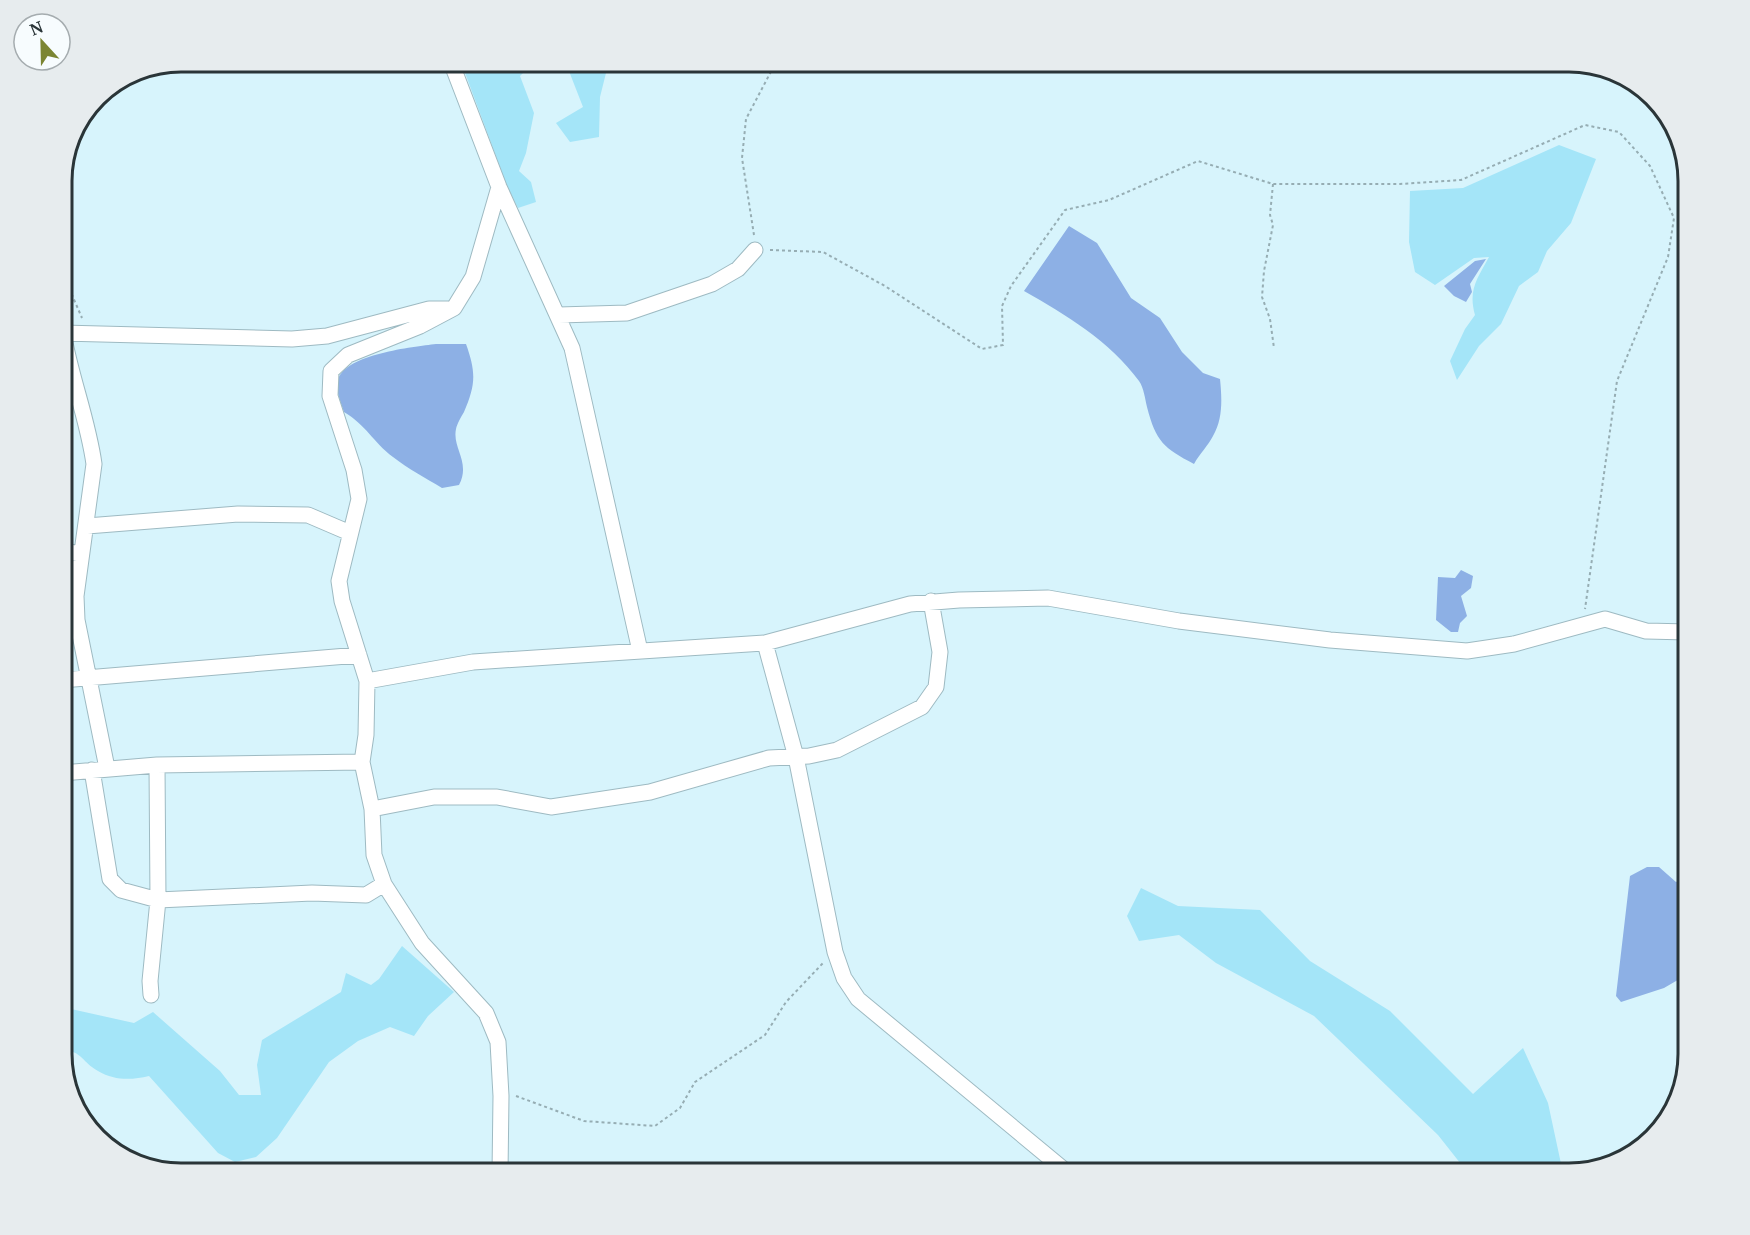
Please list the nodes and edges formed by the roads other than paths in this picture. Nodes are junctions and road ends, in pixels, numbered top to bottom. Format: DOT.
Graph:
graph roads {
  1 [pos="455,72"];
  2 [pos="500,187"];
  3 [pos="756,250"];
  4 [pos="454,308"];
  5 [pos="559,315"];
  6 [pos="72,334"];
  7 [pos="72,378"];
  8 [pos="87,526"];
  9 [pos="350,533"];
  10 [pos="72,553"];
  11 [pos="81,554"];
  12 [pos="931,602"];
  13 [pos="1678,632"];
  14 [pos="765,643"];
  15 [pos="640,651"];
  16 [pos="359,655"];
  17 [pos="88,679"];
  18 [pos="72,680"];
  19 [pos="367,681"];
  20 [pos="796,757"];
  21 [pos="362,762"];
  22 [pos="157,765"];
  23 [pos="100,769"];
  24 [pos="72,772"];
  25 [pos="372,808"];
  26 [pos="384,884"];
  27 [pos="158,900"];
  28 [pos="151,995"];
  29 [pos="500,1163"];
  30 [pos="1056,1163"];
  1 -- 2 [label="street"];
  2 -- 4 [label="street"];
  2 -- 5 [label="street"];
  3 -- 5 [label="street"];
  4 -- 6 [label="street"];
  4 -- 9 [label="street"];
  5 -- 15 [label="street"];
  7 -- 8 [label="street"];
  8 -- 9 [label="street"];
  8 -- 11 [label="street"];
  9 -- 16 [label="street"];
  10 -- 11 [label="street"];
  11 -- 17 [label="street"];
  12 -- 13 [label="street"];
  12 -- 14 [label="street"];
  12 -- 20 [label="street"];
  14 -- 15 [label="street"];
  14 -- 20 [label="street"];
  15 -- 19 [label="street"];
  16 -- 17 [label="street"];
  16 -- 19 [label="street"];
  17 -- 18 [label="street"];
  17 -- 23 [label="street"];
  19 -- 21 [label="street"];
  20 -- 25 [label="street"];
  20 -- 30 [label="street"];
  21 -- 22 [label="street"];
  21 -- 25 [label="street"];
  22 -- 23 [label="street"];
  22 -- 27 [label="street"];
  23 -- 24 [label="street"];
  23 -- 27 [label="street"];
  25 -- 26 [label="street"];
  26 -- 27 [label="street"];
  26 -- 29 [label="street"];
  27 -- 28 [label="street"];
}
